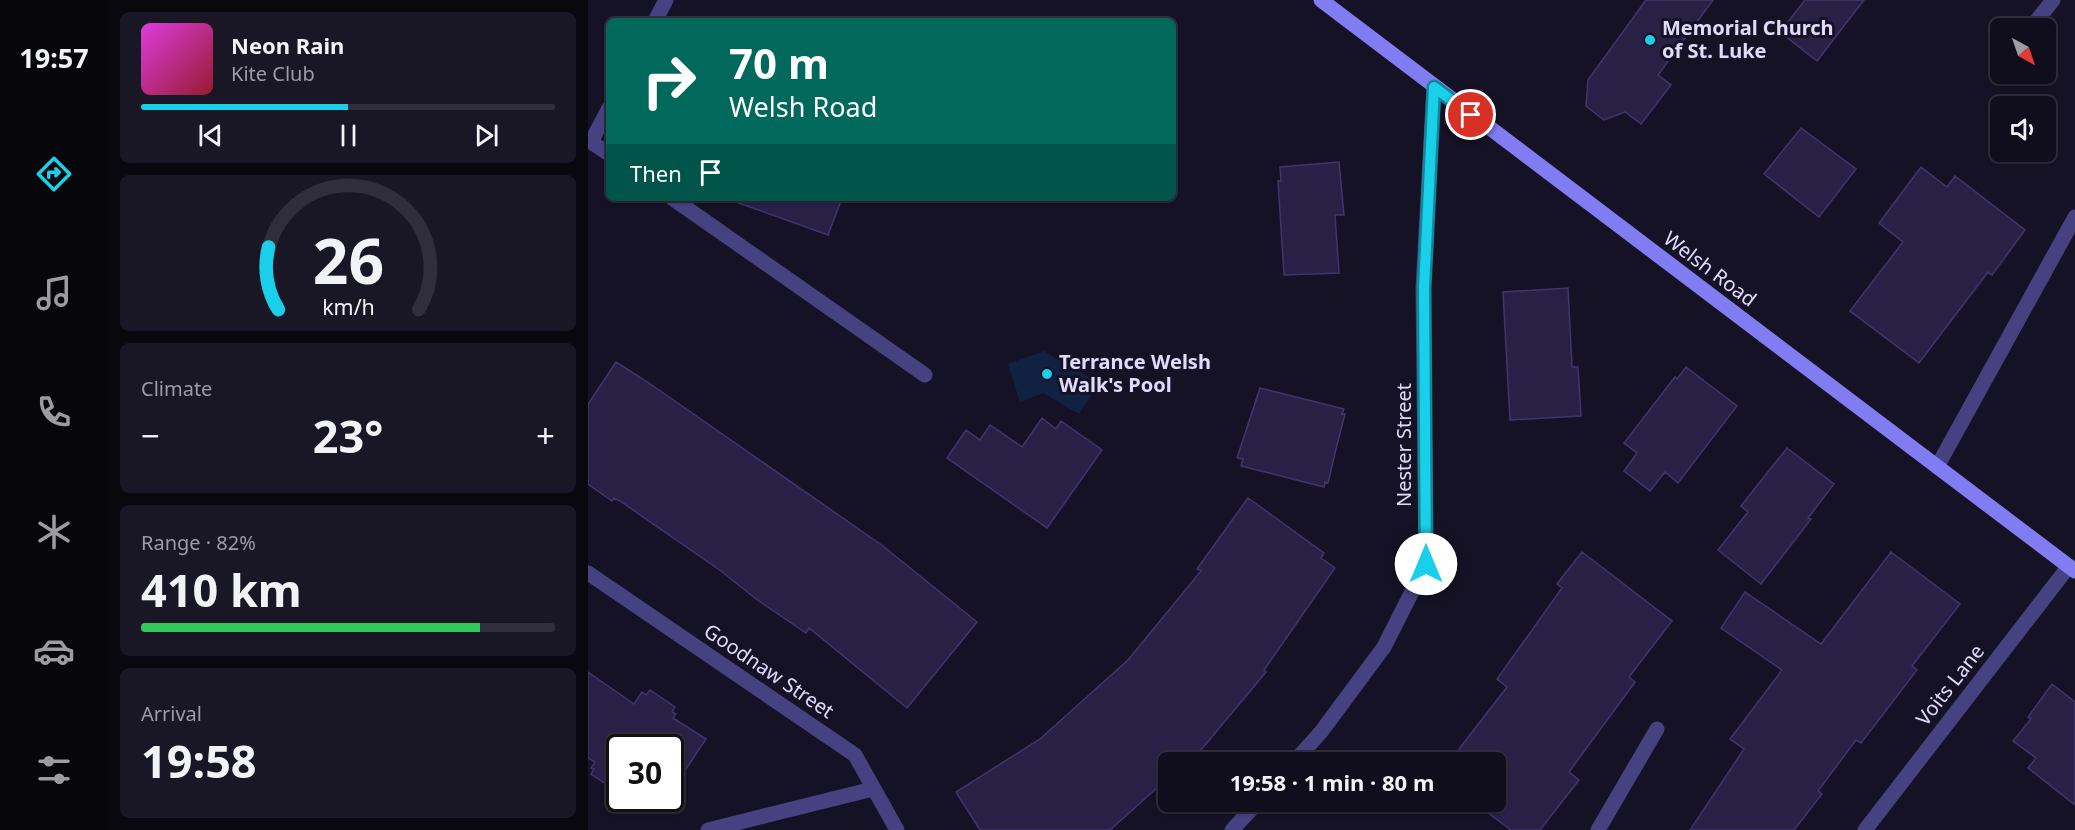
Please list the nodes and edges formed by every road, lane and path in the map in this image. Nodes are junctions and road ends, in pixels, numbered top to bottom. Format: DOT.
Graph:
graph roads {
  1 [pos="666,0"];
  2 [pos="1321,0"];
  3 [pos="2053,0"];
  4 [pos="657,18"];
  5 [pos="2039,18"];
  6 [pos="1434,87"];
  7 [pos="606,114"];
  8 [pos="606,152"];
  9 [pos="676,201"];
  10 [pos="2075,217"];
  11 [pos="925,375"];
  12 [pos="1937,466"];
  13 [pos="2072,568"];
  14 [pos="588,573"];
  15 [pos="1657,729"];
  16 [pos="1303,752"];
  17 [pos="873,789"];
  18 [pos="1249,812"];
  19 [pos="708,830"];
  20 [pos="897,830"];
  21 [pos="1232,830"];
  22 [pos="1598,830"];
  23 [pos="1865,830"];
  1 -- 4 [label="street"];
  2 -- 6 [label="main road, Welsh Road"];
  3 -- 5 [label="street"];
  6 -- 12 [label="main road, Welsh Road"];
  6 -- 16 [label="street, Nester Street"];
  7 -- 8 [label="street"];
  9 -- 11 [label="street"];
  10 -- 12 [label="street"];
  12 -- 13 [label="main road, Welsh Road"];
  13 -- 23 [label="street, Voits Lane"];
  14 -- 17 [label="street, Goodnaw Street"];
  15 -- 22 [label="street"];
  17 -- 19 [label="street"];
  17 -- 20 [label="street, Goodnaw Street"];
  18 -- 21 [label="street"];
}
